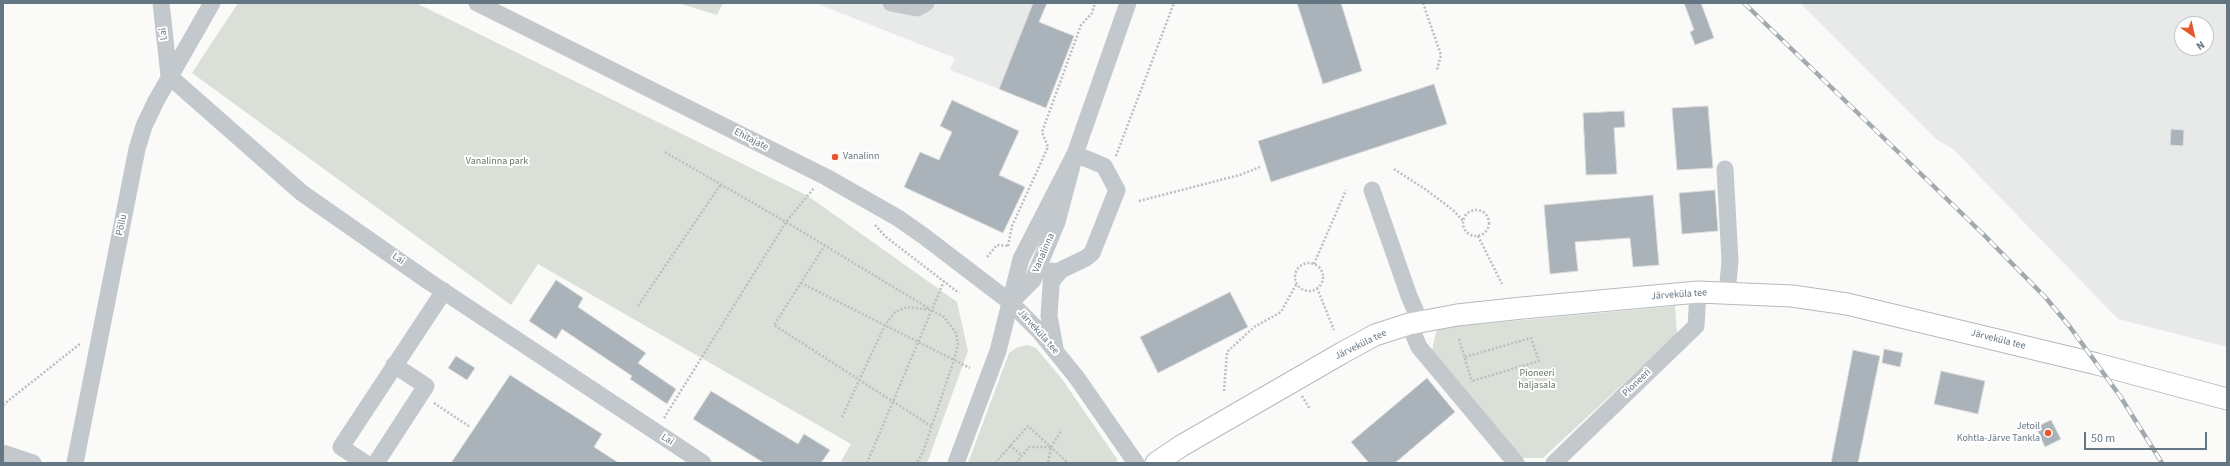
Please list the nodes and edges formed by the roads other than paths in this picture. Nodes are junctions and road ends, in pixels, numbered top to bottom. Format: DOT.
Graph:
graph roads {
  1 [pos="161,3"];
  2 [pos="212,3"];
  3 [pos="477,3"];
  4 [pos="891,3"];
  5 [pos="926,3"];
  6 [pos="1128,3"];
  7 [pos="169,76"];
  8 [pos="1075,154"];
  9 [pos="1725,168"];
  10 [pos="1372,190"];
  11 [pos="1057,222"];
  12 [pos="1051,282"];
  13 [pos="444,291"];
  14 [pos="1698,292"];
  15 [pos="1727,293"];
  16 [pos="1010,302"];
  17 [pos="1415,323"];
  18 [pos="1055,350"];
  19 [pos="394,365"];
  20 [pos="2227,399"];
  21 [pos="3,453"];
  22 [pos="33,463"];
  23 [pos="75,463"];
  24 [pos="365,463"];
  25 [pos="376,463"];
  26 [pos="703,463"];
  27 [pos="956,463"];
  28 [pos="1136,463"];
  29 [pos="1156,463"];
  30 [pos="1516,463"];
  31 [pos="1554,463"];
  1 -- 7 [label="street, Lai"];
  2 -- 7 [label="street, Põllu"];
  3 -- 16 [label="street, Ehitajate"];
  4 -- 5 [label="street"];
  6 -- 8 [label="street, Vanalinna"];
  7 -- 13 [label="street, Lai"];
  7 -- 23 [label="street, Põllu"];
  8 -- 11 [label="street, Vanalinna"];
  8 -- 12 [label="street"];
  8 -- 16 [label="street, Vanalinna"];
  9 -- 15 [label="street"];
  10 -- 17 [label="street"];
  11 -- 12 [label="street"];
  11 -- 16 [label="street, Vanalinna"];
  12 -- 18 [label="street"];
  13 -- 19 [label="street"];
  13 -- 26 [label="street, Lai"];
  14 -- 15 [label="main road, Järveküla tee"];
  14 -- 17 [label="main road, Järveküla tee"];
  14 -- 31 [label="street, Pioneeri"];
  15 -- 20 [label="main road, Järveküla tee"];
  16 -- 18 [label="street, Järveküla tee"];
  16 -- 27 [label="street, Järveküla tee"];
  17 -- 29 [label="main road, Järveküla tee"];
  17 -- 30 [label="street"];
  18 -- 28 [label="street, Järveküla tee"];
  19 -- 24 [label="street"];
  19 -- 25 [label="street"];
  21 -- 22 [label="street"];
}
